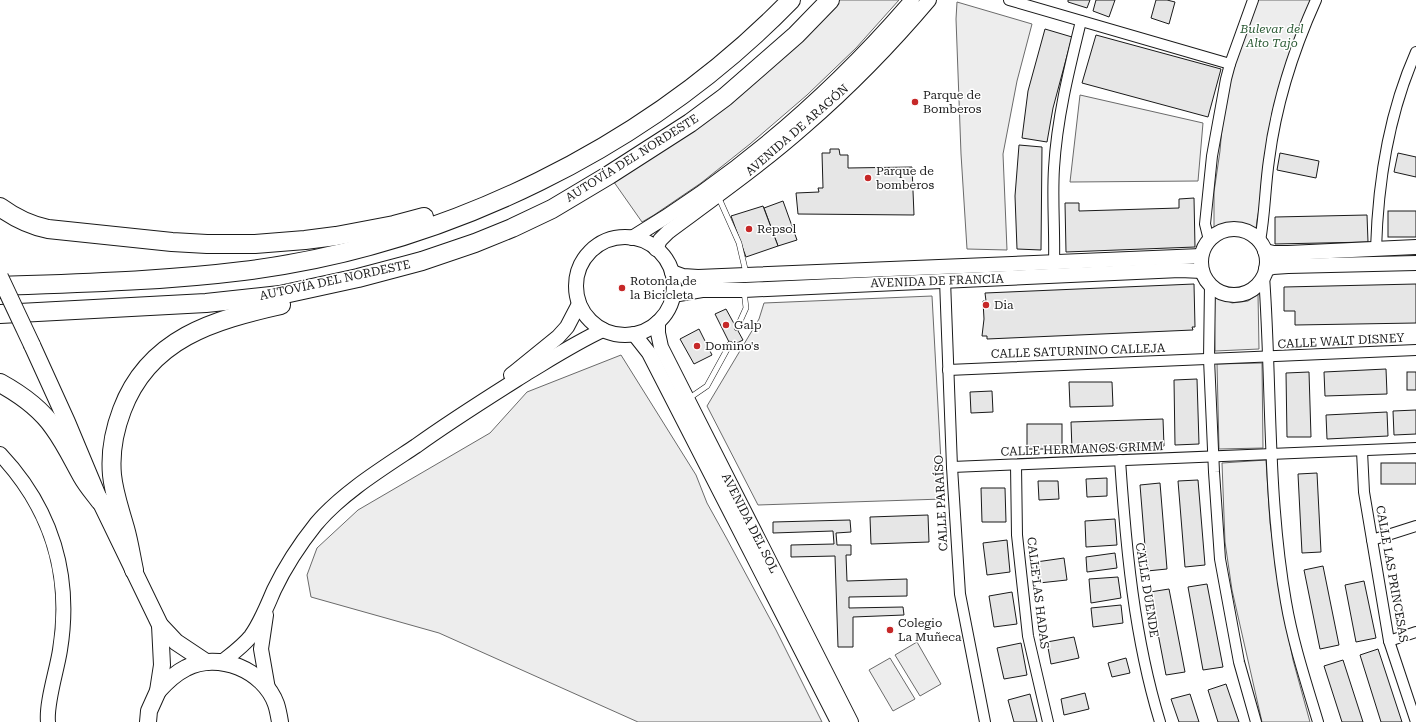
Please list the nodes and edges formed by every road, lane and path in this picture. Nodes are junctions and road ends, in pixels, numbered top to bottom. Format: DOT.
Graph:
graph roads {
  1 [pos="791,0"];
  2 [pos="830,0"];
  3 [pos="912,0"];
  4 [pos="929,0"];
  5 [pos="1009,0"];
  6 [pos="1253,0"];
  7 [pos="1316,0"];
  8 [pos="1081,21"];
  9 [pos="1416,52"];
  10 [pos="1230,64"];
  11 [pos="548,176"];
  12 [pos="718,196"];
  13 [pos="0,207"];
  14 [pos="632,238"];
  15 [pos="1209,240"];
  16 [pos="1263,246"];
  17 [pos="1416,247"];
  18 [pos="656,249"];
  19 [pos="1376,249"];
  20 [pos="1201,256"];
  21 [pos="1054,263"];
  22 [pos="1416,263"];
  23 [pos="1202,271"];
  24 [pos="672,272"];
  25 [pos="1265,273"];
  26 [pos="746,275"];
  27 [pos="0,277"];
  28 [pos="358,278"];
  29 [pos="945,280"];
  30 [pos="1210,284"];
  31 [pos="0,286"];
  32 [pos="744,290"];
  33 [pos="673,295"];
  34 [pos="579,304"];
  35 [pos="0,314"];
  36 [pos="658,322"];
  37 [pos="737,328"];
  38 [pos="603,330"];
  39 [pos="634,334"];
  40 [pos="730,344"];
  41 [pos="1416,350"];
  42 [pos="1267,357"];
  43 [pos="1209,359"];
  44 [pos="948,370"];
  45 [pos="0,383"];
  46 [pos="688,399"];
  47 [pos="465,411"];
  48 [pos="1416,448"];
  49 [pos="1362,451"];
  50 [pos="0,454"];
  51 [pos="1271,454"];
  52 [pos="1214,456"];
  53 [pos="1120,460"];
  54 [pos="1016,465"];
  55 [pos="952,467"];
  56 [pos="100,501"];
  57 [pos="1416,526"];
  58 [pos="1372,540"];
  59 [pos="134,570"];
  60 [pos="266,609"];
  61 [pos="160,625"];
  62 [pos="1416,632"];
  63 [pos="1389,641"];
  64 [pos="206,662"];
  65 [pos="222,662"];
  66 [pos="268,689"];
  67 [pos="158,692"];
  68 [pos="48,722"];
  69 [pos="148,722"];
  70 [pos="280,722"];
  71 [pos="838,722"];
  72 [pos="851,722"];
  73 [pos="985,722"];
  74 [pos="1048,722"];
  75 [pos="1160,722"];
  76 [pos="1256,722"];
  77 [pos="1318,722"];
  78 [pos="1416,722"];
  1 -- 11 [label="highway, AUTOVÍA DEL NORDESTE"];
  2 -- 28 [label="highway, AUTOVÍA DEL NORDESTE"];
  3 -- 14 [label="main road, AVENIDA DE ARAGÓN"];
  4 -- 12 [label="main road, AVENIDA DE ARAGÓN"];
  5 -- 8 [label="street"];
  6 -- 10 [label="street"];
  7 -- 16 [label="street"];
  8 -- 10 [label="street"];
  8 -- 21 [label="street"];
  9 -- 19 [label="street"];
  10 -- 15 [label="street"];
  11 -- 13 [label="highway"];
  11 -- 31 [label="highway, AUTOVÍA DEL NORDESTE"];
  12 -- 18 [label="main road, AVENIDA DE ARAGÓN"];
  12 -- 26 [label="lane"];
  14 -- 18 [label="main road"];
  14 -- 34 [label="main road"];
  15 -- 16 [label="main road"];
  15 -- 20 [label="main road"];
  16 -- 19 [label="main road"];
  16 -- 25 [label="main road"];
  17 -- 19 [label="main road"];
  18 -- 24 [label="main road"];
  20 -- 21 [label="main road, AVENIDA DE FRANCIA"];
  20 -- 23 [label="main road"];
  21 -- 26 [label="main road, AVENIDA DE FRANCIA"];
  22 -- 25 [label="main road"];
  23 -- 29 [label="main road, AVENIDA DE FRANCIA"];
  23 -- 30 [label="main road"];
  24 -- 26 [label="main road, AVENIDA DE FRANCIA"];
  24 -- 33 [label="main road"];
  25 -- 30 [label="main road"];
  25 -- 42 [label="street"];
  27 -- 56 [label="main road, bridge"];
  28 -- 35 [label="highway, AUTOVÍA DEL NORDESTE"];
  28 -- 59 [label="highway"];
  29 -- 32 [label="main road, AVENIDA DE FRANCIA"];
  29 -- 44 [label="street, CALLE PARAÍSO"];
  30 -- 43 [label="street"];
  32 -- 33 [label="main road, AVENIDA DE FRANCIA"];
  32 -- 37 [label="lane"];
  33 -- 36 [label="main road"];
  34 -- 38 [label="main road"];
  34 -- 47 [label="main road"];
  36 -- 39 [label="main road"];
  36 -- 46 [label="main road, AVENIDA DEL SOL"];
  38 -- 39 [label="main road"];
  38 -- 47 [label="main road"];
  39 -- 71 [label="main road, AVENIDA DEL SOL"];
  40 -- 46 [label="lane"];
  41 -- 42 [label="street, CALLE WALT DISNEY"];
  42 -- 43 [label="street, CALLE WALT DISNEY"];
  42 -- 51 [label="street"];
  43 -- 44 [label="street, CALLE SATURNINO CALLEJA"];
  43 -- 52 [label="street"];
  44 -- 55 [label="street, CALLE PARAÍSO"];
  45 -- 56 [label="highway"];
  46 -- 72 [label="main road, AVENIDA DEL SOL"];
  47 -- 60 [label="main road"];
  48 -- 49 [label="street, CALLE HERMANOS GRIMM"];
  49 -- 51 [label="street, CALLE HERMANOS GRIMM"];
  49 -- 58 [label="street, CALLE LAS PRINCESAS"];
  50 -- 68 [label="main road"];
  51 -- 52 [label="street, CALLE HERMANOS GRIMM"];
  51 -- 77 [label="street"];
  52 -- 53 [label="street, CALLE HERMANOS GRIMM"];
  52 -- 76 [label="street"];
  53 -- 54 [label="street, CALLE HERMANOS GRIMM"];
  53 -- 75 [label="street, CALLE DUENDE"];
  54 -- 55 [label="street, CALLE HERMANOS GRIMM"];
  54 -- 74 [label="street, CALLE LAS HADAS"];
  55 -- 73 [label="street, CALLE PARAÍSO"];
  56 -- 59 [label="main road"];
  57 -- 58 [label="street"];
  58 -- 63 [label="street, CALLE LAS PRINCESAS"];
  59 -- 61 [label="main road"];
  60 -- 65 [label="main road"];
  60 -- 66 [label="main road"];
  61 -- 64 [label="main road"];
  61 -- 67 [label="main road"];
  62 -- 63 [label="street"];
  63 -- 78 [label="street, CALLE LAS PRINCESAS"];
  64 -- 65 [label="main road"];
  64 -- 67 [label="main road"];
  65 -- 66 [label="main road"];
  66 -- 70 [label="main road"];
  67 -- 69 [label="main road"];
}
